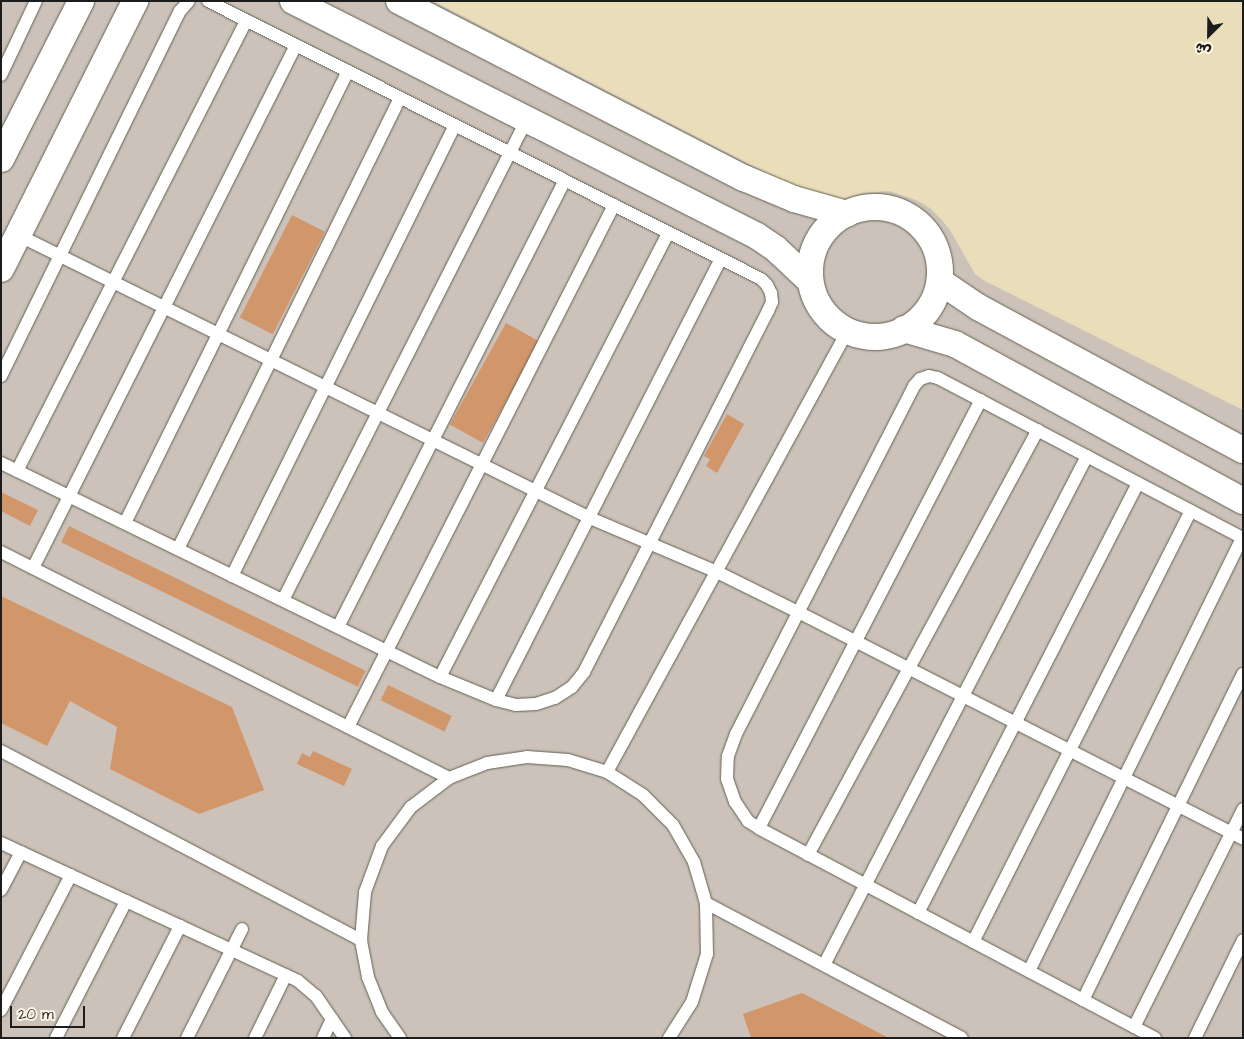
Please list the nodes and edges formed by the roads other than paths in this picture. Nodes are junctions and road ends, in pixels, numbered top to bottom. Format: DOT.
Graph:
graph roads {
  1 [pos="36,1"];
  2 [pos="81,1"];
  3 [pos="135,1"];
  4 [pos="189,1"];
  5 [pos="208,1"];
  6 [pos="294,1"];
  7 [pos="399,1"];
  8 [pos="246,20"];
  9 [pos="296,45"];
  10 [pos="348,71"];
  11 [pos="1,76"];
  12 [pos="400,98"];
  13 [pos="526,121"];
  14 [pos="455,125"];
  15 [pos="510,153"];
  16 [pos="1,159"];
  17 [pos="565,180"];
  18 [pos="614,205"];
  19 [pos="847,214"];
  20 [pos="668,233"];
  21 [pos="18,236"];
  22 [pos="60,256"];
  23 [pos="721,259"];
  24 [pos="1,269"];
  25 [pos="809,280"];
  26 [pos="113,282"];
  27 [pos="941,282"];
  28 [pos="164,307"];
  29 [pos="904,329"];
  30 [pos="848,332"];
  31 [pos="218,334"];
  32 [pos="271,360"];
  33 [pos="1,376"];
  34 [pos="326,387"];
  35 [pos="981,400"];
  36 [pos="378,413"];
  37 [pos="1038,430"];
  38 [pos="433,440"];
  39 [pos="1243,450"];
  40 [pos="1087,456"];
  41 [pos="1,463"];
  42 [pos="482,464"];
  43 [pos="17,471"];
  44 [pos="1138,483"];
  45 [pos="536,491"];
  46 [pos="69,496"];
  47 [pos="1243,501"];
  48 [pos="1191,511"];
  49 [pos="590,518"];
  50 [pos="124,523"];
  51 [pos="1242,538"];
  52 [pos="650,542"];
  53 [pos="178,549"];
  54 [pos="1,552"];
  55 [pos="32,568"];
  56 [pos="717,572"];
  57 [pos="232,576"];
  58 [pos="283,600"];
  59 [pos="798,612"];
  60 [pos="338,627"];
  61 [pos="855,642"];
  62 [pos="387,651"];
  63 [pos="909,669"];
  64 [pos="1243,674"];
  65 [pos="440,677"];
  66 [pos="963,696"];
  67 [pos="496,700"];
  68 [pos="1015,723"];
  69 [pos="348,727"];
  70 [pos="1,751"];
  71 [pos="1070,751"];
  72 [pos="607,772"];
  73 [pos="450,778"];
  74 [pos="1124,778"];
  75 [pos="1178,806"];
  76 [pos="1243,809"];
  77 [pos="759,828"];
  78 [pos="1231,833"];
  79 [pos="1243,839"];
  80 [pos="1,842"];
  81 [pos="21,852"];
  82 [pos="808,855"];
  83 [pos="72,875"];
  84 [pos="865,885"];
  85 [pos="1,890"];
  86 [pos="126,901"];
  87 [pos="706,903"];
  88 [pos="918,913"];
  89 [pos="180,926"];
  90 [pos="242,929"];
  91 [pos="361,940"];
  92 [pos="1243,940"];
  93 [pos="973,942"];
  94 [pos="232,950"];
  95 [pos="824,965"];
  96 [pos="1029,971"];
  97 [pos="286,975"];
  98 [pos="1083,1000"];
  99 [pos="1,1010"];
  100 [pos="332,1019"];
  101 [pos="1134,1027"];
  102 [pos="56,1038"];
  103 [pos="123,1038"];
  104 [pos="187,1038"];
  105 [pos="255,1038"];
  106 [pos="323,1038"];
  107 [pos="345,1038"];
  108 [pos="400,1038"];
  109 [pos="669,1038"];
  110 [pos="962,1038"];
  111 [pos="1155,1038"];
  112 [pos="1195,1038"];
  1 -- 11 [label="lane"];
  2 -- 16 [label="street"];
  3 -- 21 [label="street"];
  4 -- 22 [label="lane"];
  5 -- 8 [label="lane"];
  6 -- 13 [label="street"];
  7 -- 19 [label="street"];
  8 -- 9 [label="lane"];
  8 -- 26 [label="lane"];
  9 -- 10 [label="lane"];
  9 -- 28 [label="lane"];
  10 -- 12 [label="lane"];
  10 -- 31 [label="lane"];
  12 -- 14 [label="lane"];
  12 -- 32 [label="lane"];
  13 -- 15 [label="lane"];
  13 -- 25 [label="street"];
  14 -- 15 [label="lane"];
  14 -- 34 [label="lane"];
  15 -- 17 [label="lane"];
  15 -- 36 [label="lane"];
  17 -- 18 [label="lane"];
  17 -- 38 [label="lane"];
  18 -- 20 [label="lane"];
  18 -- 42 [label="lane"];
  19 -- 25 [label="street"];
  19 -- 27 [label="street"];
  20 -- 23 [label="lane"];
  20 -- 45 [label="lane"];
  21 -- 22 [label="lane"];
  21 -- 24 [label="street"];
  22 -- 26 [label="lane"];
  22 -- 33 [label="lane"];
  23 -- 49 [label="lane"];
  23 -- 52 [label="lane"];
  25 -- 30 [label="street"];
  26 -- 28 [label="lane"];
  26 -- 43 [label="lane"];
  27 -- 29 [label="street"];
  27 -- 39 [label="street"];
  28 -- 31 [label="lane"];
  28 -- 46 [label="lane"];
  29 -- 30 [label="street"];
  29 -- 47 [label="street"];
  30 -- 56 [label="lane"];
  31 -- 32 [label="lane"];
  31 -- 50 [label="lane"];
  32 -- 34 [label="lane"];
  32 -- 53 [label="lane"];
  34 -- 36 [label="lane"];
  34 -- 57 [label="lane"];
  35 -- 37 [label="lane"];
  35 -- 59 [label="lane"];
  35 -- 61 [label="lane"];
  36 -- 38 [label="lane"];
  36 -- 58 [label="lane"];
  37 -- 40 [label="lane"];
  37 -- 63 [label="lane"];
  38 -- 42 [label="lane"];
  38 -- 60 [label="lane"];
  40 -- 44 [label="lane"];
  40 -- 66 [label="lane"];
  41 -- 43 [label="lane"];
  42 -- 45 [label="lane"];
  42 -- 62 [label="lane"];
  43 -- 46 [label="lane"];
  44 -- 48 [label="lane"];
  44 -- 68 [label="lane"];
  45 -- 49 [label="lane"];
  45 -- 65 [label="lane"];
  46 -- 50 [label="lane"];
  46 -- 55 [label="lane"];
  48 -- 51 [label="lane"];
  48 -- 71 [label="lane"];
  49 -- 52 [label="lane"];
  49 -- 67 [label="lane"];
  50 -- 53 [label="lane"];
  51 -- 74 [label="lane"];
  52 -- 56 [label="lane"];
  52 -- 67 [label="lane"];
  53 -- 57 [label="lane"];
  54 -- 55 [label="lane"];
  55 -- 69 [label="lane"];
  56 -- 59 [label="lane"];
  56 -- 72 [label="lane"];
  57 -- 58 [label="lane"];
  58 -- 60 [label="lane"];
  59 -- 61 [label="lane"];
  59 -- 77 [label="lane"];
  60 -- 62 [label="lane"];
  61 -- 63 [label="lane"];
  61 -- 77 [label="lane"];
  62 -- 65 [label="lane"];
  62 -- 69 [label="lane"];
  63 -- 66 [label="lane"];
  63 -- 82 [label="lane"];
  64 -- 75 [label="lane"];
  65 -- 67 [label="lane"];
  66 -- 68 [label="lane"];
  66 -- 84 [label="lane"];
  68 -- 71 [label="lane"];
  68 -- 88 [label="lane"];
  69 -- 73 [label="lane"];
  70 -- 91 [label="lane"];
  71 -- 74 [label="lane"];
  71 -- 93 [label="lane"];
  72 -- 73 [label="lane"];
  72 -- 87 [label="lane"];
  73 -- 91 [label="lane"];
  74 -- 75 [label="lane"];
  74 -- 96 [label="lane"];
  75 -- 78 [label="lane"];
  75 -- 98 [label="lane"];
  76 -- 78 [label="lane"];
  77 -- 82 [label="lane"];
  78 -- 79 [label="lane"];
  78 -- 101 [label="lane"];
  80 -- 81 [label="lane"];
  81 -- 83 [label="lane"];
  81 -- 85 [label="lane"];
  82 -- 84 [label="lane"];
  83 -- 86 [label="lane"];
  83 -- 99 [label="lane"];
  84 -- 88 [label="lane"];
  84 -- 95 [label="lane"];
  86 -- 89 [label="lane"];
  86 -- 102 [label="lane"];
  87 -- 95 [label="lane"];
  87 -- 109 [label="lane"];
  88 -- 93 [label="lane"];
  89 -- 94 [label="lane"];
  89 -- 103 [label="lane"];
  90 -- 94 [label="lane"];
  91 -- 108 [label="lane"];
  92 -- 112 [label="lane"];
  93 -- 96 [label="lane"];
  94 -- 97 [label="lane"];
  94 -- 104 [label="lane"];
  95 -- 110 [label="lane"];
  96 -- 98 [label="lane"];
  97 -- 100 [label="lane"];
  97 -- 105 [label="lane"];
  98 -- 101 [label="lane"];
  100 -- 106 [label="lane"];
  100 -- 107 [label="lane"];
  101 -- 111 [label="lane"];
}
